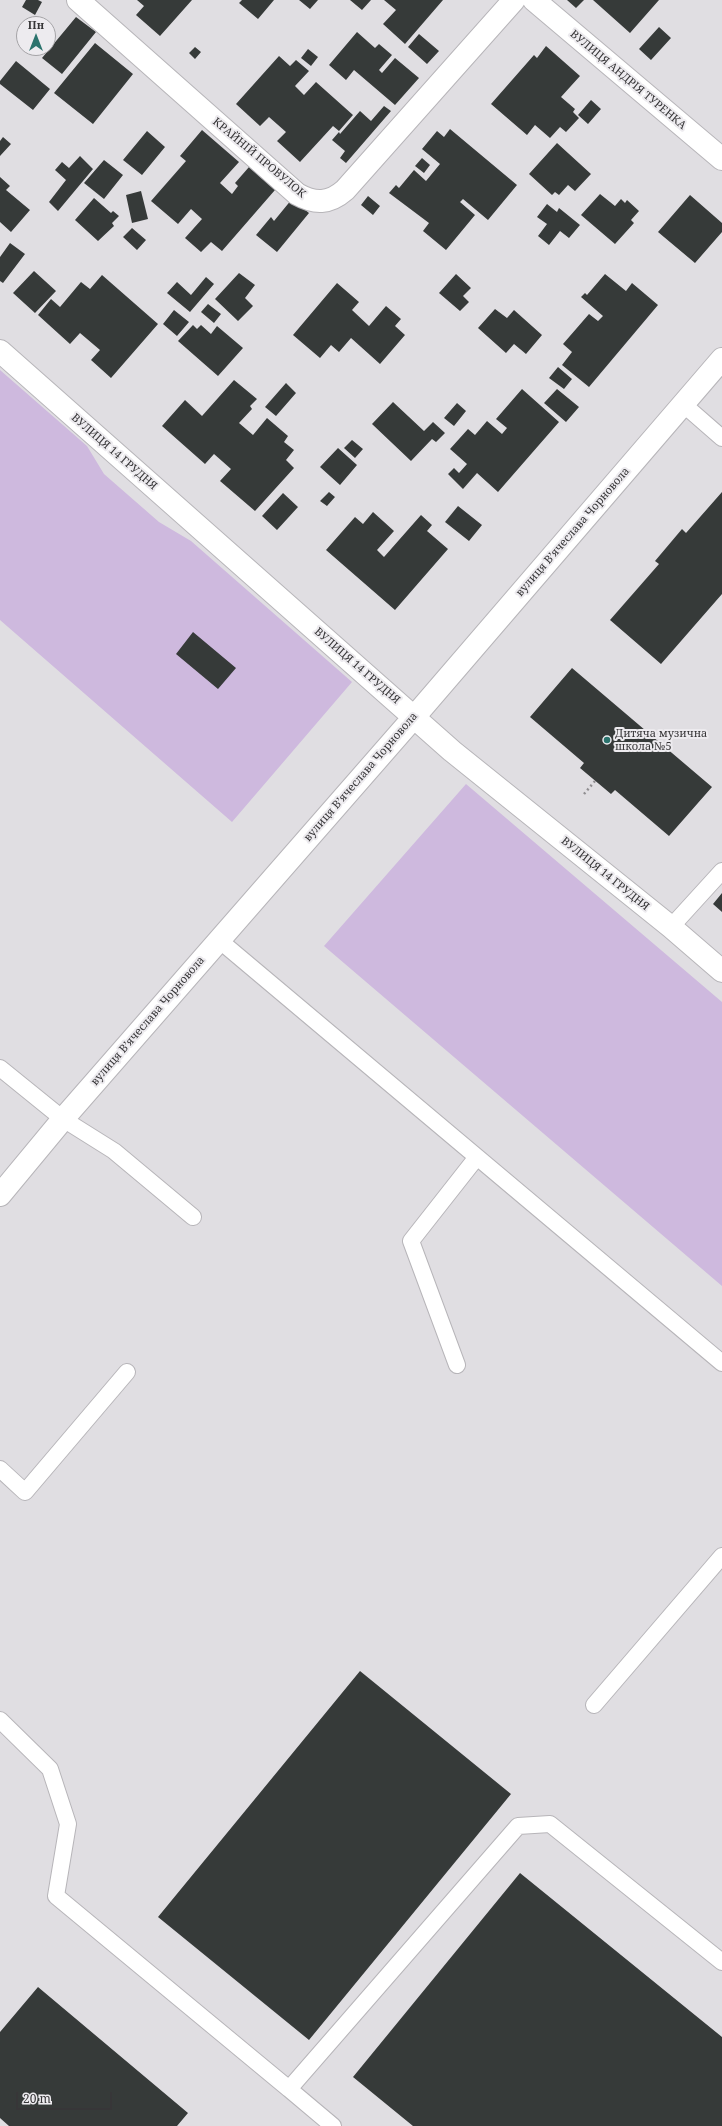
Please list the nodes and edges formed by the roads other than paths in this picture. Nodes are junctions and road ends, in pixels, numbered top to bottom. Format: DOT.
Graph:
graph roads {
  1 [pos="78,0"];
  2 [pos="514,0"];
  3 [pos="534,0"];
  4 [pos="722,160"];
  5 [pos="0,351"];
  6 [pos="722,358"];
  7 [pos="683,404"];
  8 [pos="722,438"];
  9 [pos="415,716"];
  10 [pos="722,871"];
  11 [pos="671,927"];
  12 [pos="219,940"];
  13 [pos="722,971"];
  14 [pos="0,1068"];
  15 [pos="63,1119"];
  16 [pos="477,1157"];
  17 [pos="0,1195"];
  18 [pos="193,1217"];
  19 [pos="722,1363"];
  20 [pos="457,1366"];
  21 [pos="127,1372"];
  22 [pos="0,1469"];
  23 [pos="722,1556"];
  24 [pos="594,1705"];
  25 [pos="0,1720"];
  26 [pos="722,1962"];
  27 [pos="289,2089"];
  28 [pos="333,2126"];
  1 -- 2 [label="street, КРАЙНІЙ ПРОВУЛОК"];
  3 -- 4 [label="street, ВУЛИЦЯ АНДРІЯ ТУРЕНКА"];
  5 -- 9 [label="street, ВУЛИЦЯ 14 ГРУДНЯ"];
  6 -- 7 [label="street, вулиця Вʼячеслава Чорновола"];
  7 -- 8 [label="lane"];
  7 -- 9 [label="street, вулиця Вʼячеслава Чорновола"];
  9 -- 11 [label="street, ВУЛИЦЯ 14 ГРУДНЯ"];
  9 -- 12 [label="street, вулиця Вʼячеслава Чорновола"];
  10 -- 11 [label="lane"];
  11 -- 13 [label="street, ВУЛИЦЯ 14 ГРУДНЯ"];
  12 -- 15 [label="street, вулиця Вʼячеслава Чорновола"];
  12 -- 16 [label="lane"];
  14 -- 15 [label="lane"];
  15 -- 17 [label="street, вулиця Вʼячеслава Чорновола"];
  15 -- 18 [label="lane"];
  16 -- 19 [label="lane"];
  16 -- 20 [label="lane"];
  21 -- 22 [label="lane"];
  23 -- 24 [label="lane"];
  25 -- 27 [label="lane"];
  26 -- 27 [label="lane"];
  27 -- 28 [label="lane"];
}
